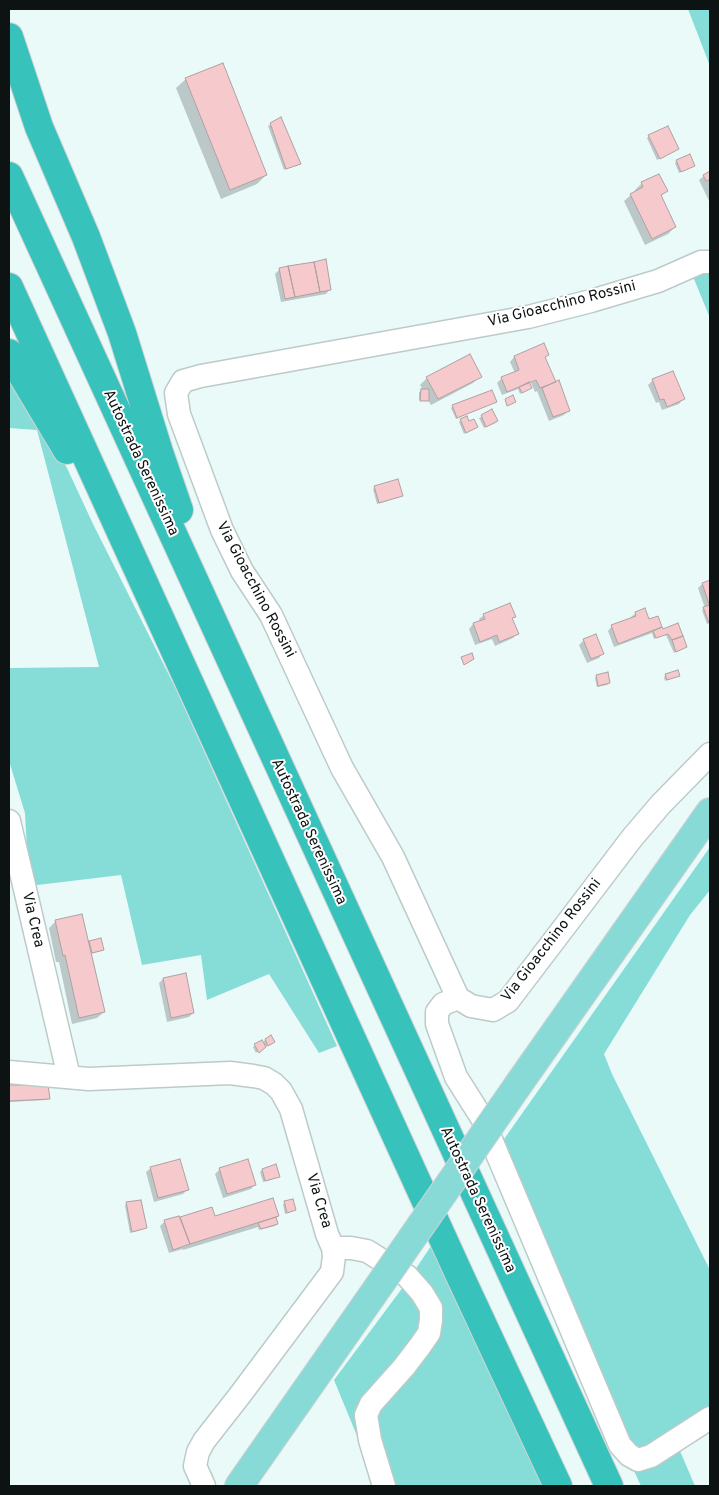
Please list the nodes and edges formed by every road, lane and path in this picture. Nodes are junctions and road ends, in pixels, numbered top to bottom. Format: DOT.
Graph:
graph roads {
  1 [pos="9,37"];
  2 [pos="9,176"];
  3 [pos="710,262"];
  4 [pos="9,287"];
  5 [pos="9,353"];
  6 [pos="144,583"];
  7 [pos="710,754"];
  8 [pos="710,812"];
  9 [pos="9,821"];
  10 [pos="458,998"];
  11 [pos="9,1072"];
  12 [pos="69,1078"];
  13 [pos="498,1243"];
  14 [pos="333,1248"];
  15 [pos="710,1418"];
  16 [pos="204,1486"];
  17 [pos="239,1486"];
  18 [pos="384,1486"];
  19 [pos="558,1486"];
  20 [pos="609,1486"];
  1 -- 13 [label="highway"];
  2 -- 13 [label="highway, Autostrada Serenissima"];
  3 -- 10 [label="street, Via Gioacchino Rossini"];
  4 -- 6 [label="highway"];
  5 -- 6 [label="highway"];
  6 -- 19 [label="highway"];
  7 -- 10 [label="street, Via Gioacchino Rossini"];
  8 -- 17 [label="main road, bridge"];
  9 -- 12 [label="street, Via Crea"];
  10 -- 15 [label="street"];
  11 -- 12 [label="street, Via Crea"];
  12 -- 14 [label="street, Via Crea"];
  13 -- 20 [label="highway, Autostrada Serenissima"];
  14 -- 16 [label="street, Via Crea"];
  14 -- 18 [label="street"];
}
